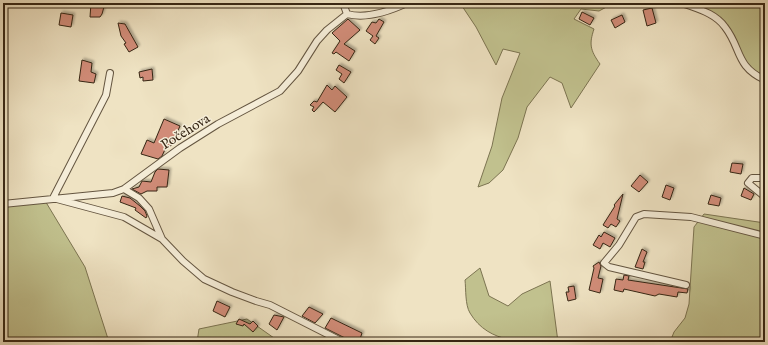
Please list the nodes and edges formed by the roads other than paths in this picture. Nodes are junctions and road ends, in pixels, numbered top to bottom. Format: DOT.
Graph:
graph roads {
  1 [pos="343,3"];
  2 [pos="407,3"];
  3 [pos="682,3"];
  4 [pos="347,14"];
  5 [pos="110,73"];
  6 [pos="765,80"];
  7 [pos="765,178"];
  8 [pos="124,189"];
  9 [pos="765,197"];
  10 [pos="53,198"];
  11 [pos="3,204"];
  12 [pos="765,236"];
  13 [pos="162,239"];
  14 [pos="686,285"];
  15 [pos="343,342"];
  1 -- 4 [label="street"];
  2 -- 4 [label="street"];
  3 -- 6 [label="street"];
  4 -- 8 [label="street, Počehova"];
  5 -- 10 [label="street"];
  7 -- 9 [label="street"];
  8 -- 10 [label="street, Počehova"];
  8 -- 13 [label="street"];
  10 -- 11 [label="street, Počehova"];
  10 -- 13 [label="street"];
  12 -- 14 [label="street"];
  13 -- 15 [label="street"];
}
